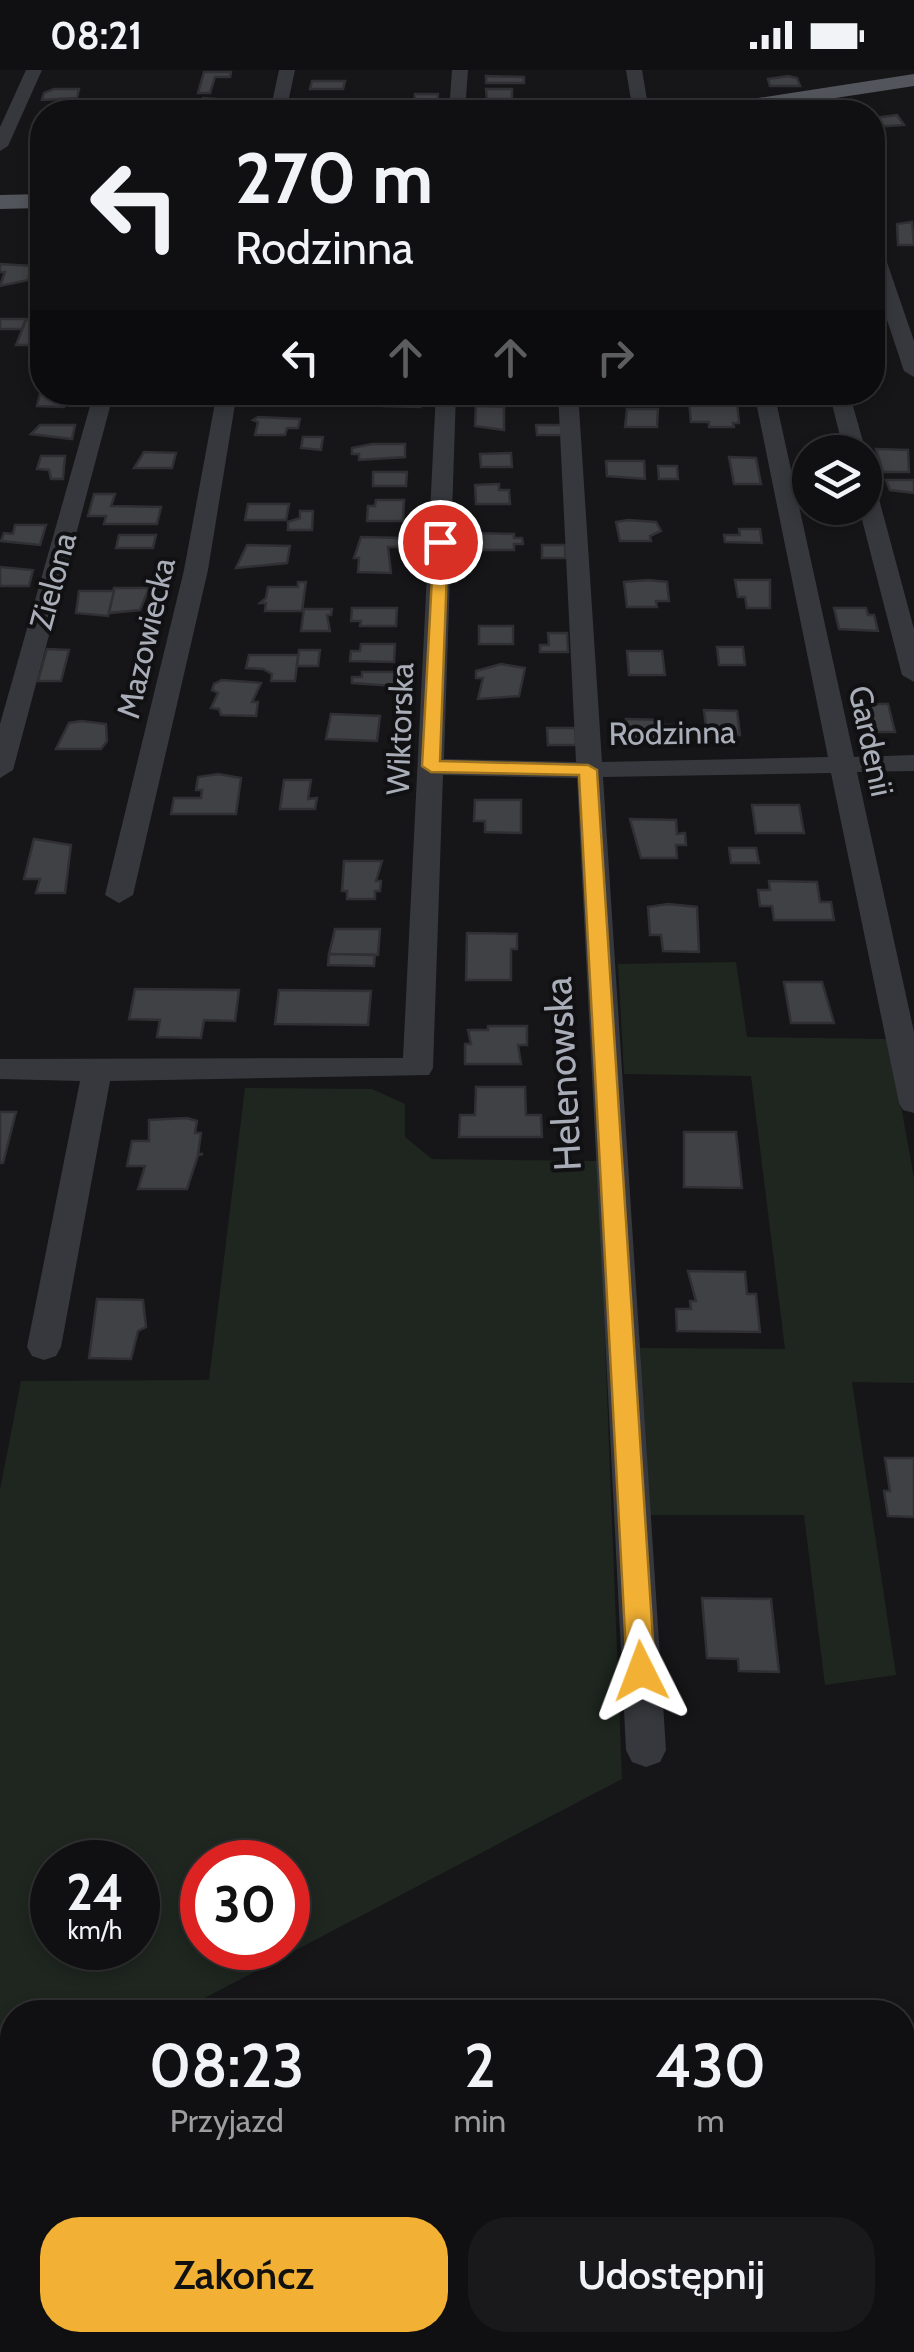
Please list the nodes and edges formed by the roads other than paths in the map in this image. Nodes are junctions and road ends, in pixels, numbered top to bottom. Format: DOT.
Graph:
graph roads {
  1 [pos="34,70"];
  2 [pos="287,70"];
  3 [pos="460,70"];
  4 [pos="634,70"];
  5 [pos="914,80"];
  6 [pos="281,100"];
  7 [pos="458,100"];
  8 [pos="639,100"];
  9 [pos="838,100"];
  10 [pos="0,146"];
  11 [pos="30,201"];
  12 [pos="0,202"];
  13 [pos="885,284"];
  14 [pos="914,372"];
  15 [pos="100,405"];
  16 [pos="225,405"];
  17 [pos="445,405"];
  18 [pos="569,405"];
  19 [pos="767,405"];
  20 [pos="842,405"];
  21 [pos="850,435"];
  22 [pos="875,525"];
  23 [pos="914,675"];
  24 [pos="914,763"];
  25 [pos="840,764"];
  26 [pos="431,766"];
  27 [pos="0,770"];
  28 [pos="588,770"];
  29 [pos="119,895"];
  30 [pos="0,1069"];
  31 [pos="97,1071"];
  32 [pos="914,1102"];
  33 [pos="44,1347"];
  34 [pos="646,1750"];
  1 -- 10 [label="street"];
  2 -- 6 [label="street"];
  3 -- 7 [label="street"];
  4 -- 8 [label="street"];
  5 -- 9 [label="main road"];
  11 -- 12 [label="main road"];
  13 -- 14 [label="street"];
  15 -- 27 [label="street, Zielona"];
  16 -- 29 [label="street, Mazowiecka"];
  17 -- 26 [label="street, Wiktorska"];
  18 -- 28 [label="street, Helenowska"];
  19 -- 25 [label="street, Gardenii"];
  20 -- 21 [label="street"];
  22 -- 23 [label="street"];
  24 -- 25 [label="street, Rodzinna"];
  25 -- 28 [label="street, Rodzinna"];
  25 -- 32 [label="street, Gardenii"];
  26 -- 28 [label="street, Rodzinna"];
  26 -- 31 [label="street, Wiktorska"];
  28 -- 34 [label="street, Helenowska"];
  30 -- 31 [label="street"];
  31 -- 33 [label="street"];
}
